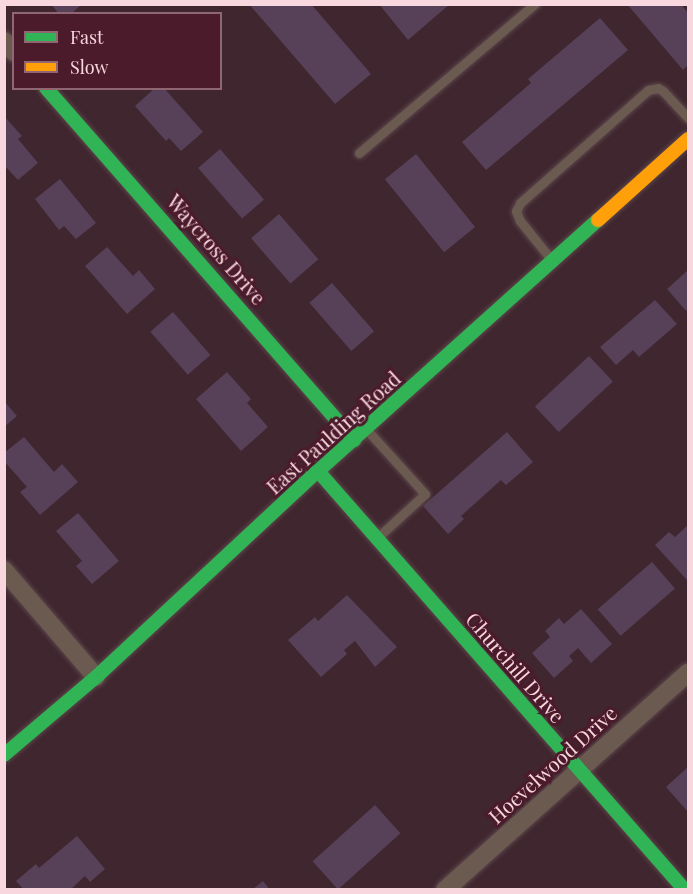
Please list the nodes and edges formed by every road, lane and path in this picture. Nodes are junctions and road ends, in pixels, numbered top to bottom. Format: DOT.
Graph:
graph roads {
  1 [pos="535,4"];
  2 [pos="48,90"];
  3 [pos="688,118"];
  4 [pos="688,139"];
  5 [pos="359,153"];
  6 [pos="554,262"];
  7 [pos="367,429"];
  8 [pos="354,440"];
  9 [pos="318,471"];
  10 [pos="377,538"];
  11 [pos="4,570"];
  12 [pos="688,673"];
  13 [pos="96,677"];
  14 [pos="4,755"];
  15 [pos="580,769"];
  16 [pos="445,890"];
  17 [pos="685,890"];
  1 -- 5 [label="lane"];
  2 -- 8 [label="street, Waycross Drive"];
  3 -- 6 [label="lane"];
  4 -- 6 [label="street, East Paulding Road"];
  6 -- 7 [label="street, East Paulding Road"];
  7 -- 8 [label="street, East Paulding Road"];
  7 -- 10 [label="lane"];
  8 -- 9 [label="street, East Paulding Road"];
  9 -- 10 [label="street, Churchill Drive"];
  9 -- 13 [label="street, East Paulding Road"];
  10 -- 15 [label="street, Churchill Drive"];
  11 -- 13 [label="street"];
  12 -- 15 [label="street, Hoevelwood Drive"];
  13 -- 14 [label="street, East Paulding Road"];
  15 -- 16 [label="street, Hoevelwood Drive"];
  15 -- 17 [label="street, Churchill Drive"];
}
